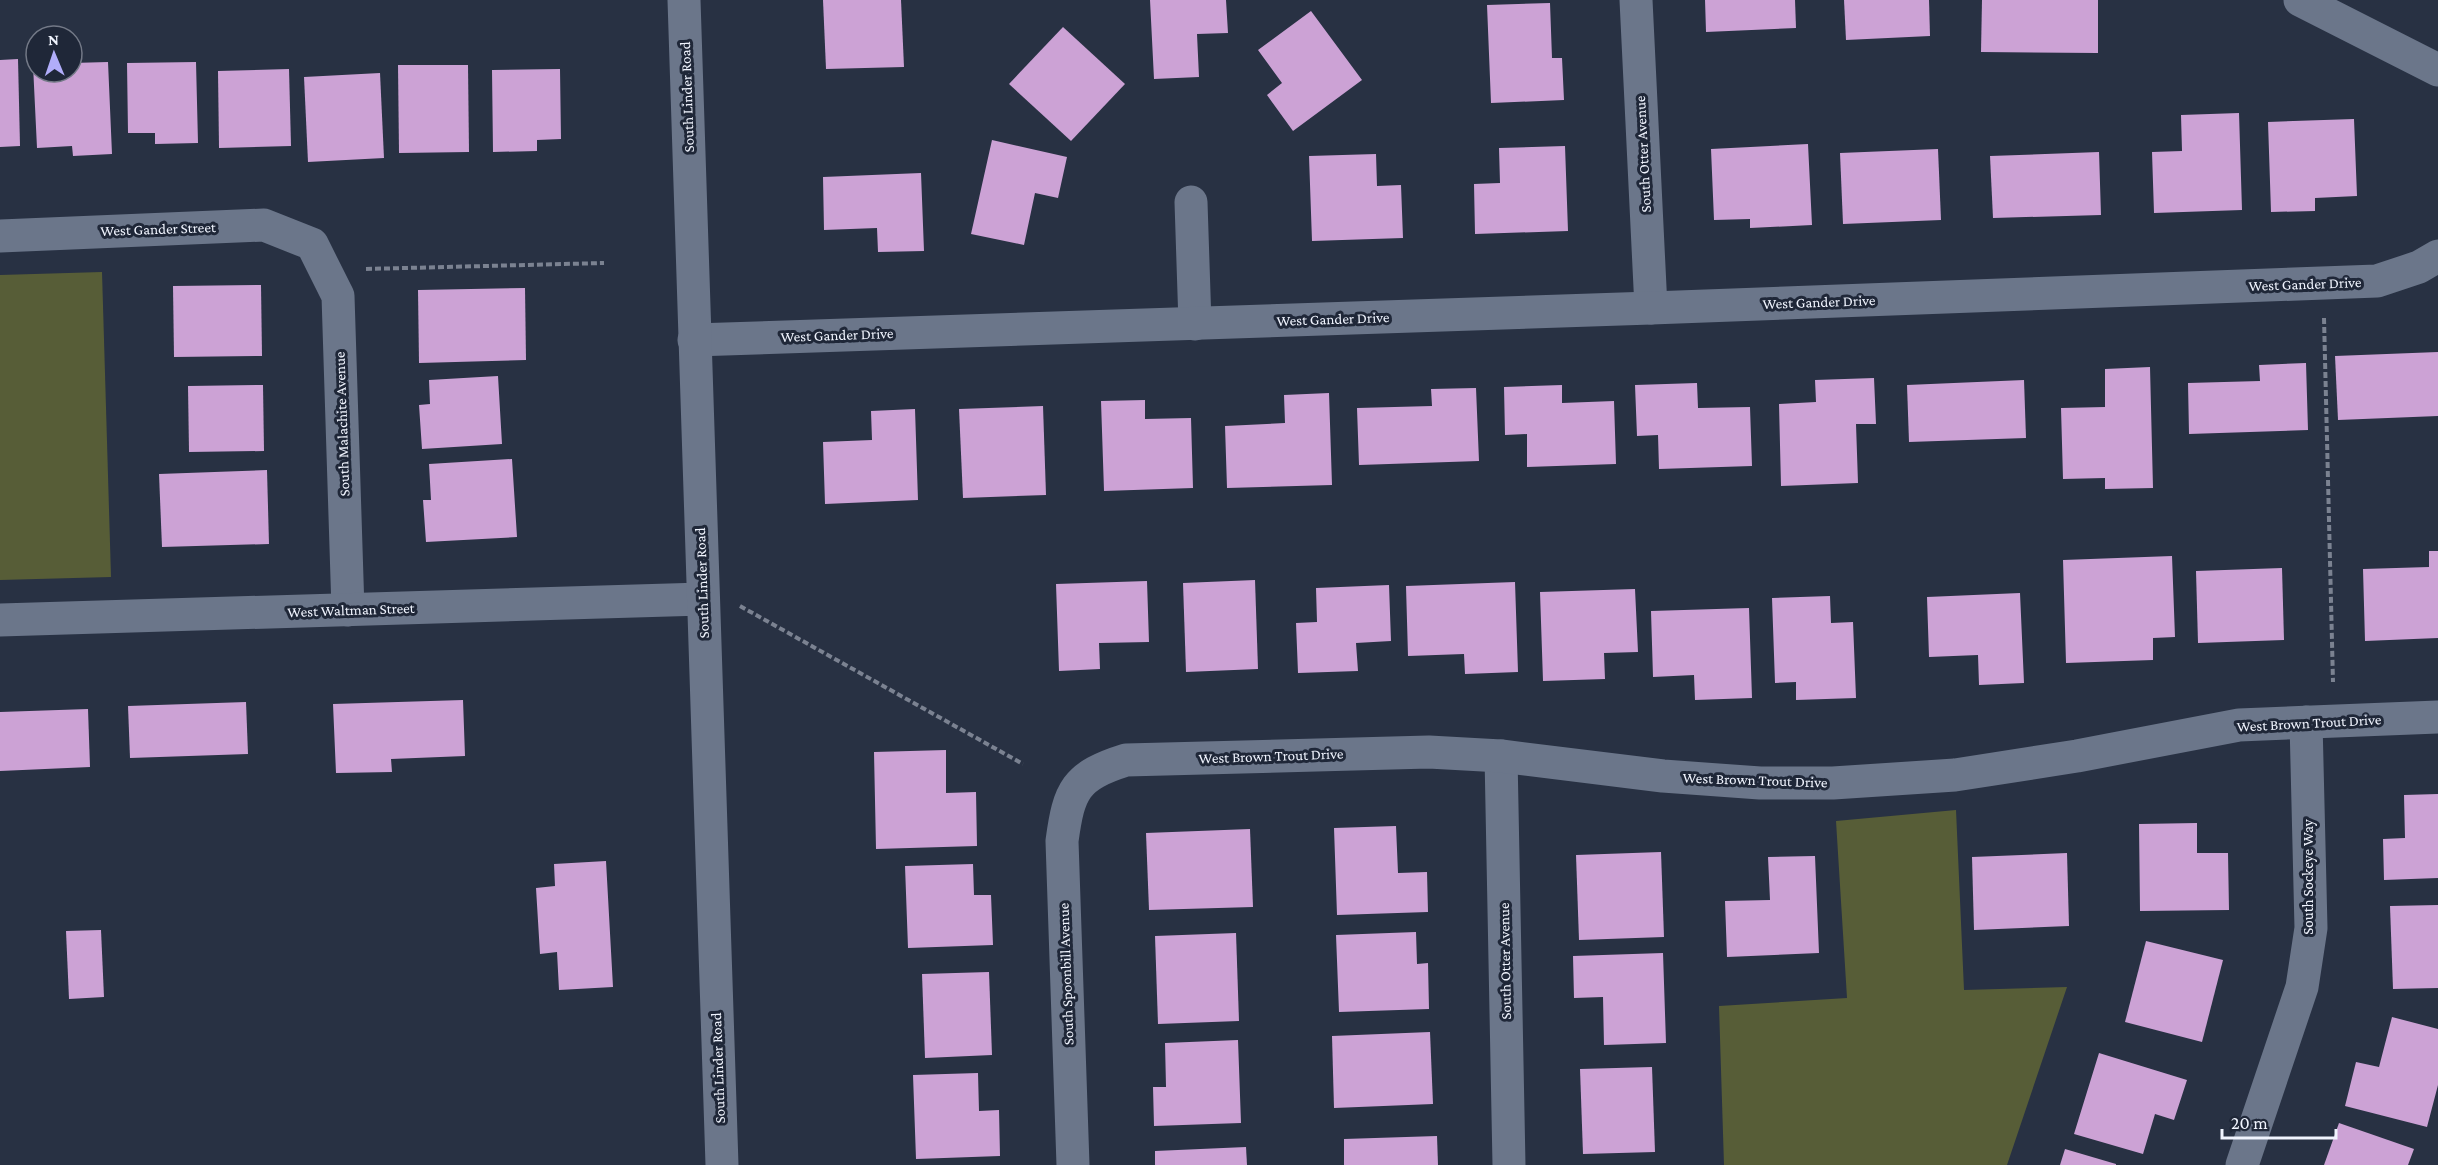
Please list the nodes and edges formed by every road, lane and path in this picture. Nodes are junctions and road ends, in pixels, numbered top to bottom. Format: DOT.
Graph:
graph roads {
  1 [pos="684,0"];
  2 [pos="1636,0"];
  3 [pos="2300,0"];
  4 [pos="2438,70"];
  5 [pos="1191,202"];
  6 [pos="0,236"];
  7 [pos="312,244"];
  8 [pos="2438,256"];
  9 [pos="604,263"];
  10 [pos="366,269"];
  11 [pos="1651,308"];
  12 [pos="2324,317"];
  13 [pos="1195,324"];
  14 [pos="694,340"];
  15 [pos="703,599"];
  16 [pos="737,604"];
  17 [pos="348,610"];
  18 [pos="0,620"];
  19 [pos="2333,682"];
  20 [pos="2438,717"];
  21 [pos="2306,722"];
  22 [pos="1500,756"];
  23 [pos="1023,764"];
  24 [pos="1076,786"];
  25 [pos="722,1165"];
  26 [pos="1073,1165"];
  27 [pos="1509,1165"];
  28 [pos="2241,1165"];
  1 -- 14 [label="street, South Linder Road"];
  2 -- 11 [label="street, South Otter Avenue"];
  3 -- 4 [label="street"];
  5 -- 13 [label="street"];
  6 -- 7 [label="street, West Gander Street"];
  7 -- 17 [label="street, South Malachite Avenue"];
  8 -- 11 [label="street, West Gander Drive"];
  9 -- 10 [label="path"];
  11 -- 13 [label="street, West Gander Drive"];
  12 -- 19 [label="path"];
  13 -- 14 [label="street, West Gander Drive"];
  14 -- 15 [label="street, South Linder Road"];
  15 -- 17 [label="street, West Waltman Street"];
  15 -- 25 [label="street, South Linder Road"];
  16 -- 23 [label="path"];
  17 -- 18 [label="street, West Waltman Street"];
  20 -- 21 [label="street, West Brown Trout Drive"];
  21 -- 22 [label="street, West Brown Trout Drive"];
  21 -- 28 [label="street, South Sockeye Way"];
  22 -- 24 [label="street, West Brown Trout Drive"];
  22 -- 27 [label="street, South Otter Avenue"];
  24 -- 26 [label="street, South Spoonbill Avenue"];
}
